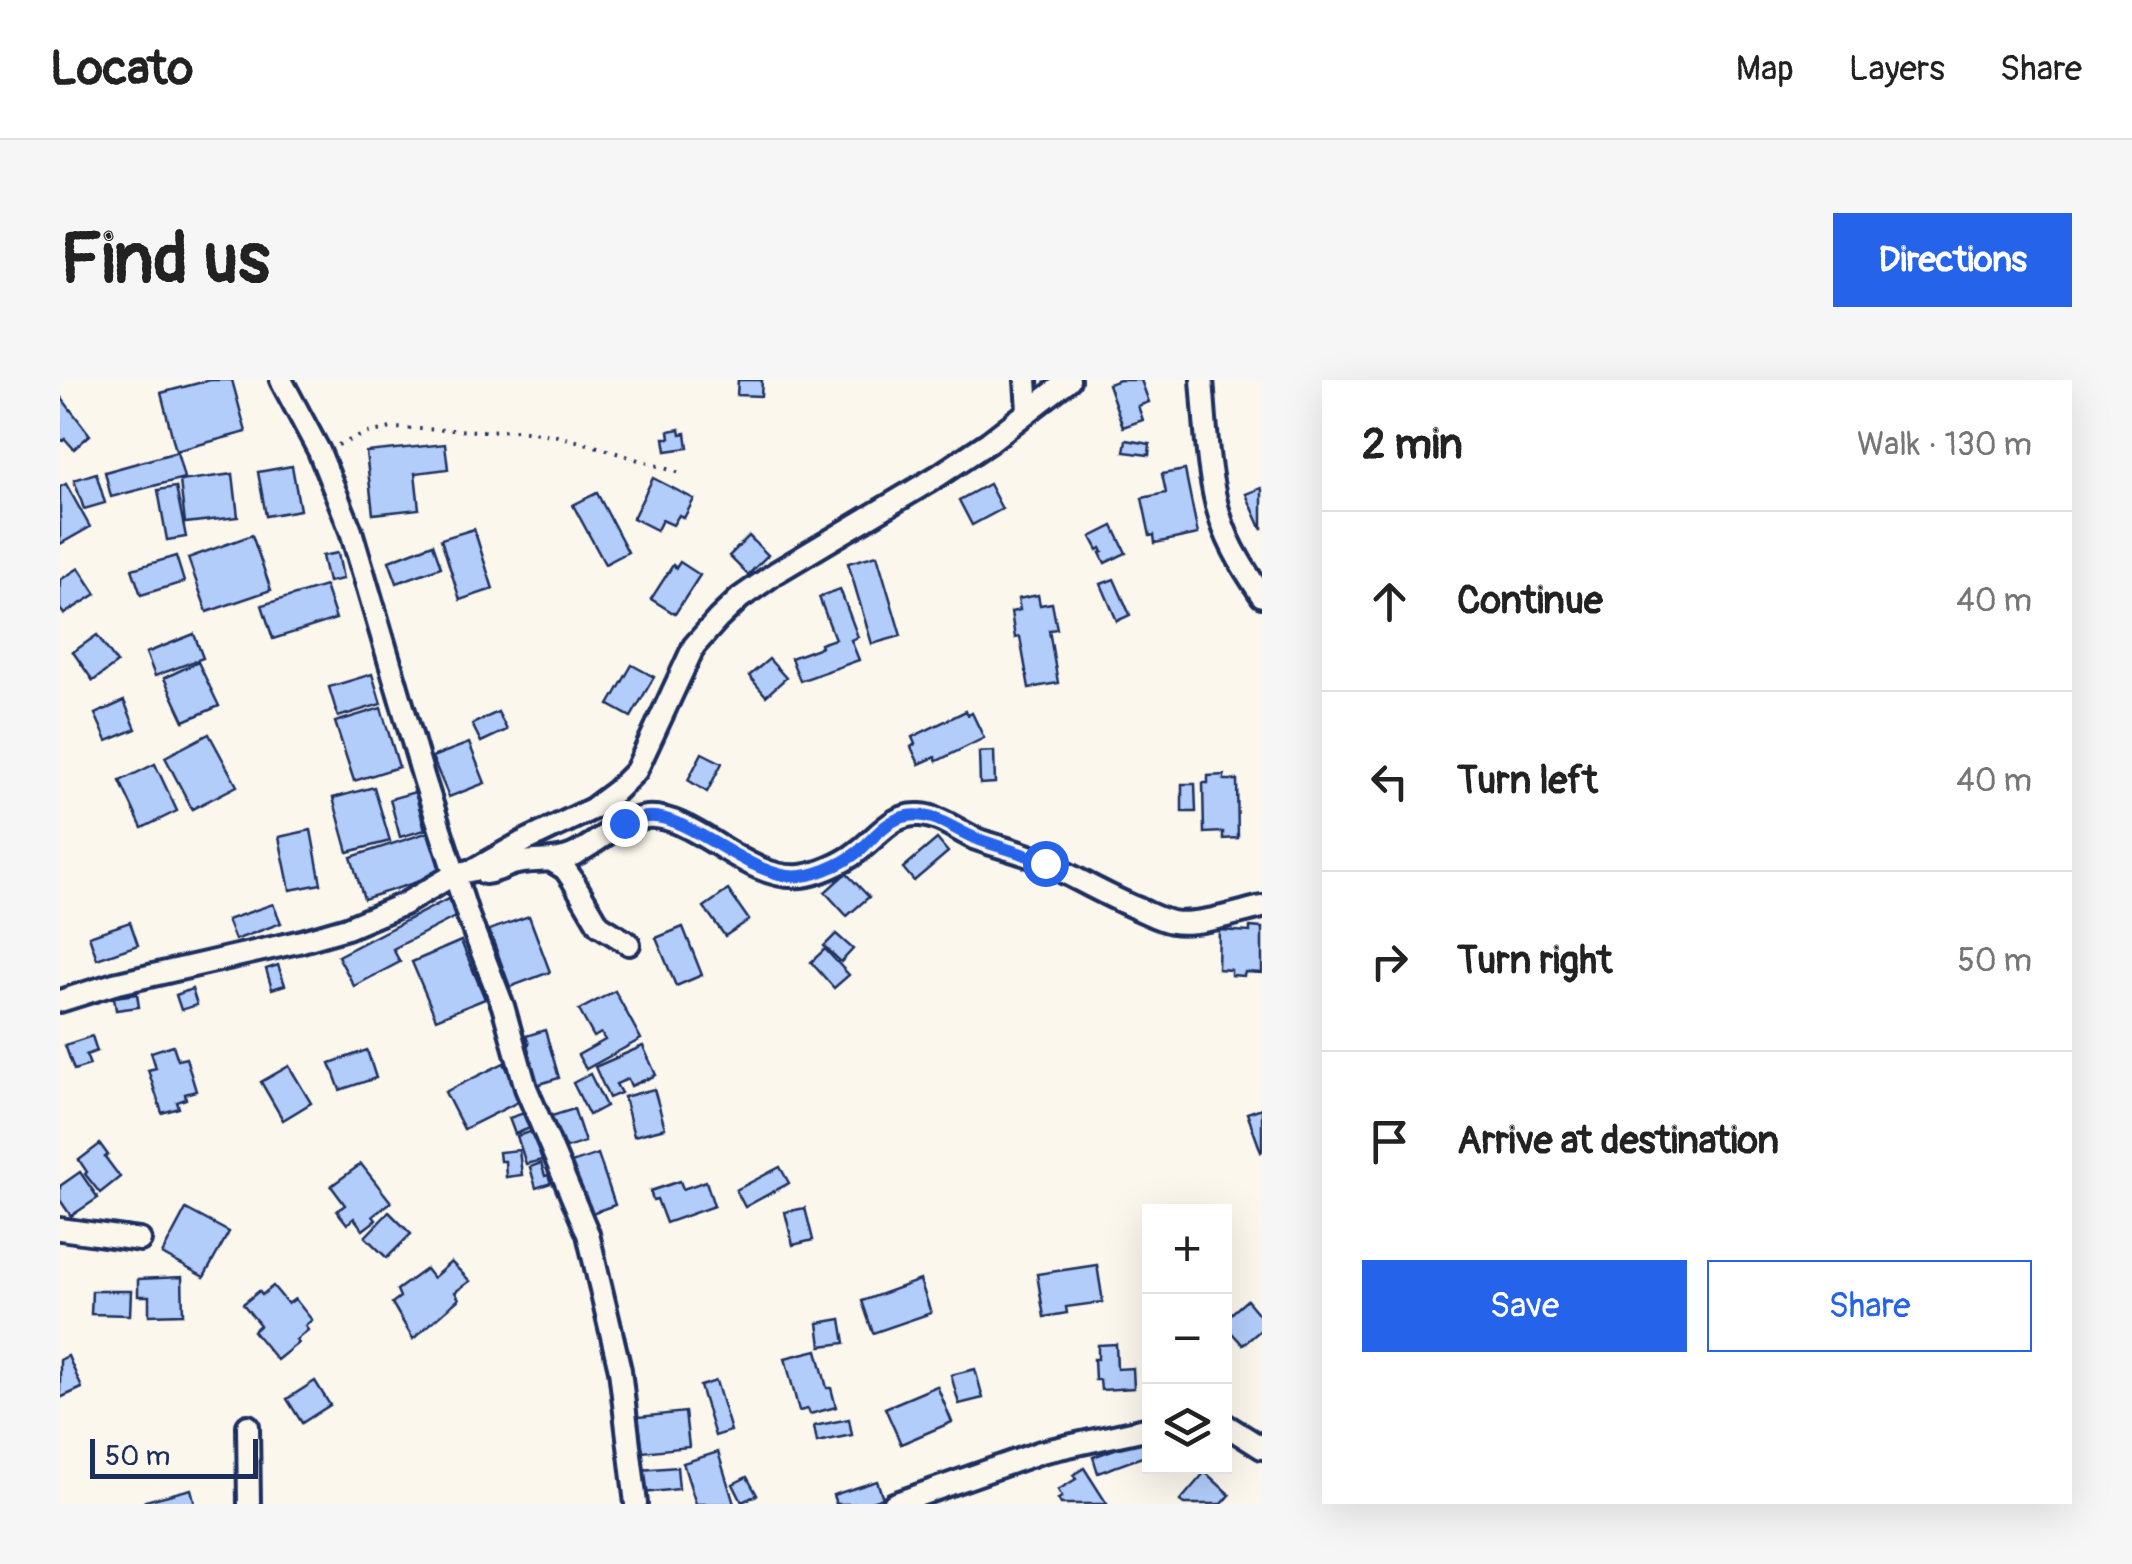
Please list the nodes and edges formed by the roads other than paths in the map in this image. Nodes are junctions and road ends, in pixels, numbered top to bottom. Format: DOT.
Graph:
graph roads {
  1 [pos="282,380"];
  2 [pos="1026,380"];
  3 [pos="1069,380"];
  4 [pos="1202,380"];
  5 [pos="1028,410"];
  6 [pos="1262,596"];
  7 [pos="552,861"];
  8 [pos="464,872"];
  9 [pos="1262,908"];
  10 [pos="629,944"];
  11 [pos="60,1001"];
  12 [pos="60,1229"];
  13 [pos="140,1240"];
  14 [pos="248,1426"];
  15 [pos="1232,1429"];
  16 [pos="1142,1430"];
  17 [pos="1262,1448"];
  18 [pos="905,1502"];
  19 [pos="249,1504"];
  20 [pos="636,1504"];
  1 -- 8 [label="street"];
  2 -- 5 [label="street"];
  3 -- 5 [label="street"];
  4 -- 6 [label="street"];
  5 -- 8 [label="street"];
  7 -- 8 [label="street"];
  7 -- 9 [label="street"];
  7 -- 10 [label="street"];
  8 -- 11 [label="street"];
  8 -- 20 [label="street"];
  12 -- 13 [label="street"];
  14 -- 19 [label="street"];
  15 -- 17 [label="street"];
  16 -- 18 [label="street"];
}
